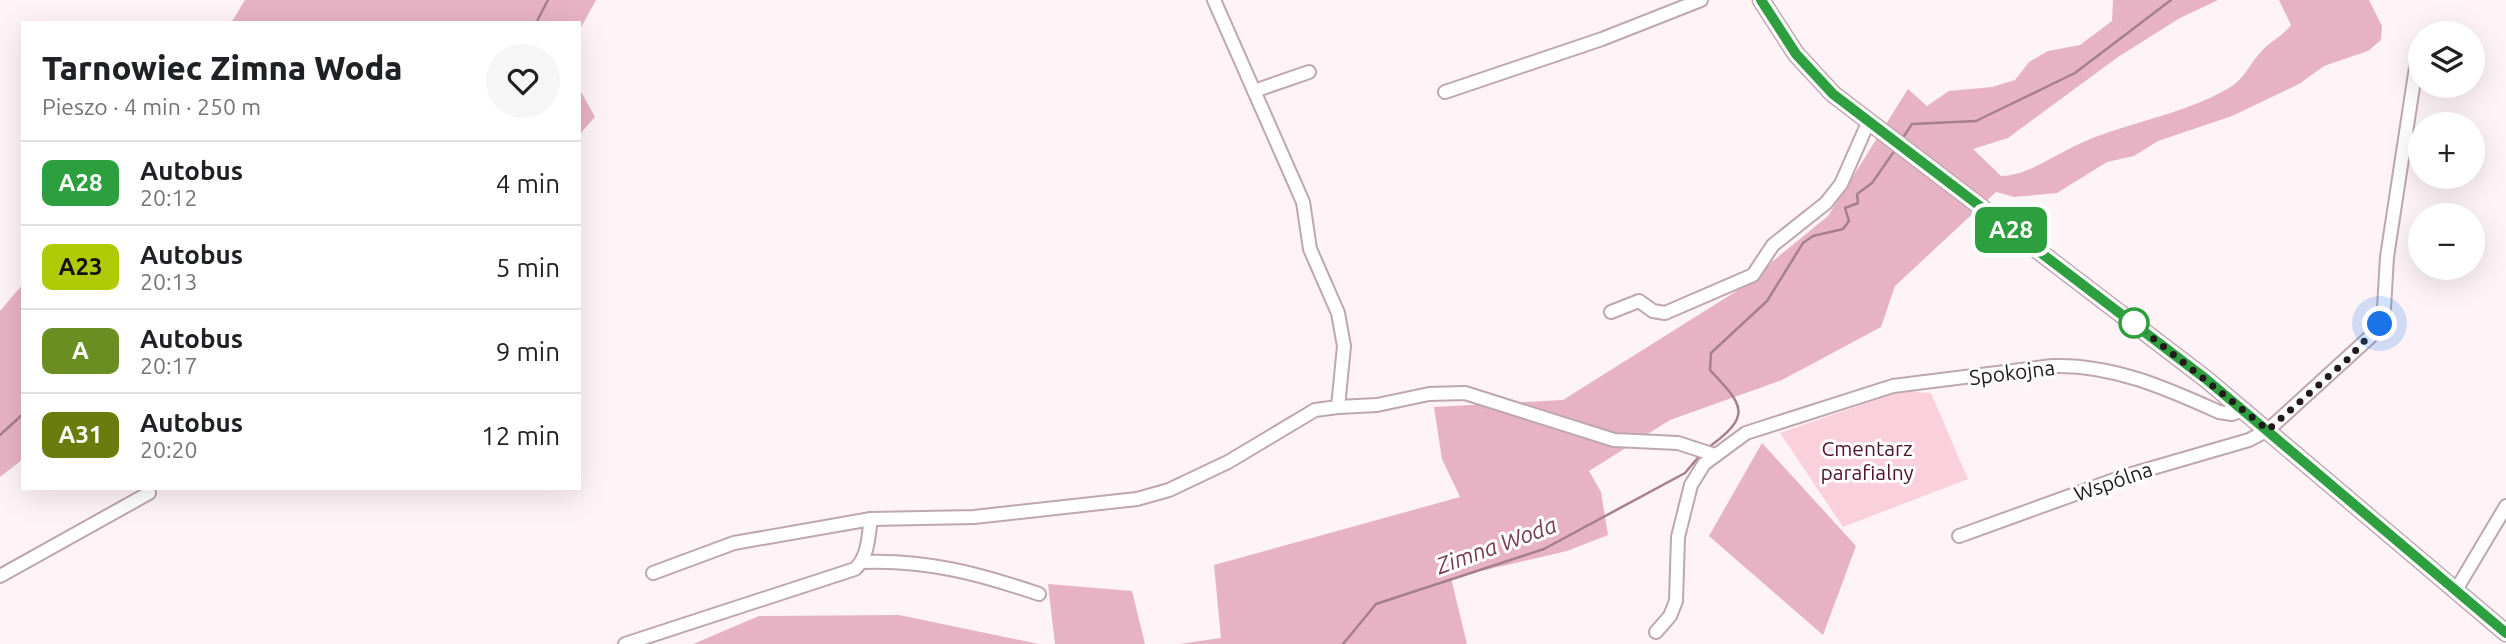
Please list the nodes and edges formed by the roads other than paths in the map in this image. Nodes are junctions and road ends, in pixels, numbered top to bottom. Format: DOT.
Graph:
graph roads {
  1 [pos="1214,0"];
  2 [pos="1701,0"];
  3 [pos="1761,0"];
  4 [pos="1308,72"];
  5 [pos="1254,90"];
  6 [pos="1444,92"];
  7 [pos="2411,98"];
  8 [pos="1868,123"];
  9 [pos="1611,312"];
  10 [pos="1338,407"];
  11 [pos="2244,410"];
  12 [pos="2268,430"];
  13 [pos="1715,455"];
  14 [pos="149,493"];
  15 [pos="2506,506"];
  16 [pos="871,519"];
  17 [pos="1959,536"];
  18 [pos="862,562"];
  19 [pos="653,573"];
  20 [pos="0,576"];
  21 [pos="2456,590"];
  22 [pos="1039,594"];
  23 [pos="1657,632"];
  24 [pos="2506,633"];
  25 [pos="625,644"];
  1 -- 5 [label="street"];
  2 -- 6 [label="street"];
  3 -- 8 [label="main road"];
  4 -- 5 [label="street"];
  5 -- 10 [label="street"];
  7 -- 12 [label="street"];
  8 -- 9 [label="street"];
  8 -- 11 [label="main road"];
  10 -- 13 [label="street"];
  10 -- 16 [label="street"];
  11 -- 12 [label="main road"];
  11 -- 13 [label="street, Spokojna"];
  12 -- 17 [label="street, Wspólna"];
  12 -- 21 [label="main road"];
  13 -- 23 [label="street, Spokojna"];
  14 -- 20 [label="street"];
  15 -- 21 [label="street"];
  16 -- 18 [label="street"];
  16 -- 19 [label="street"];
  18 -- 22 [label="street"];
  18 -- 25 [label="street"];
  21 -- 24 [label="main road"];
}
